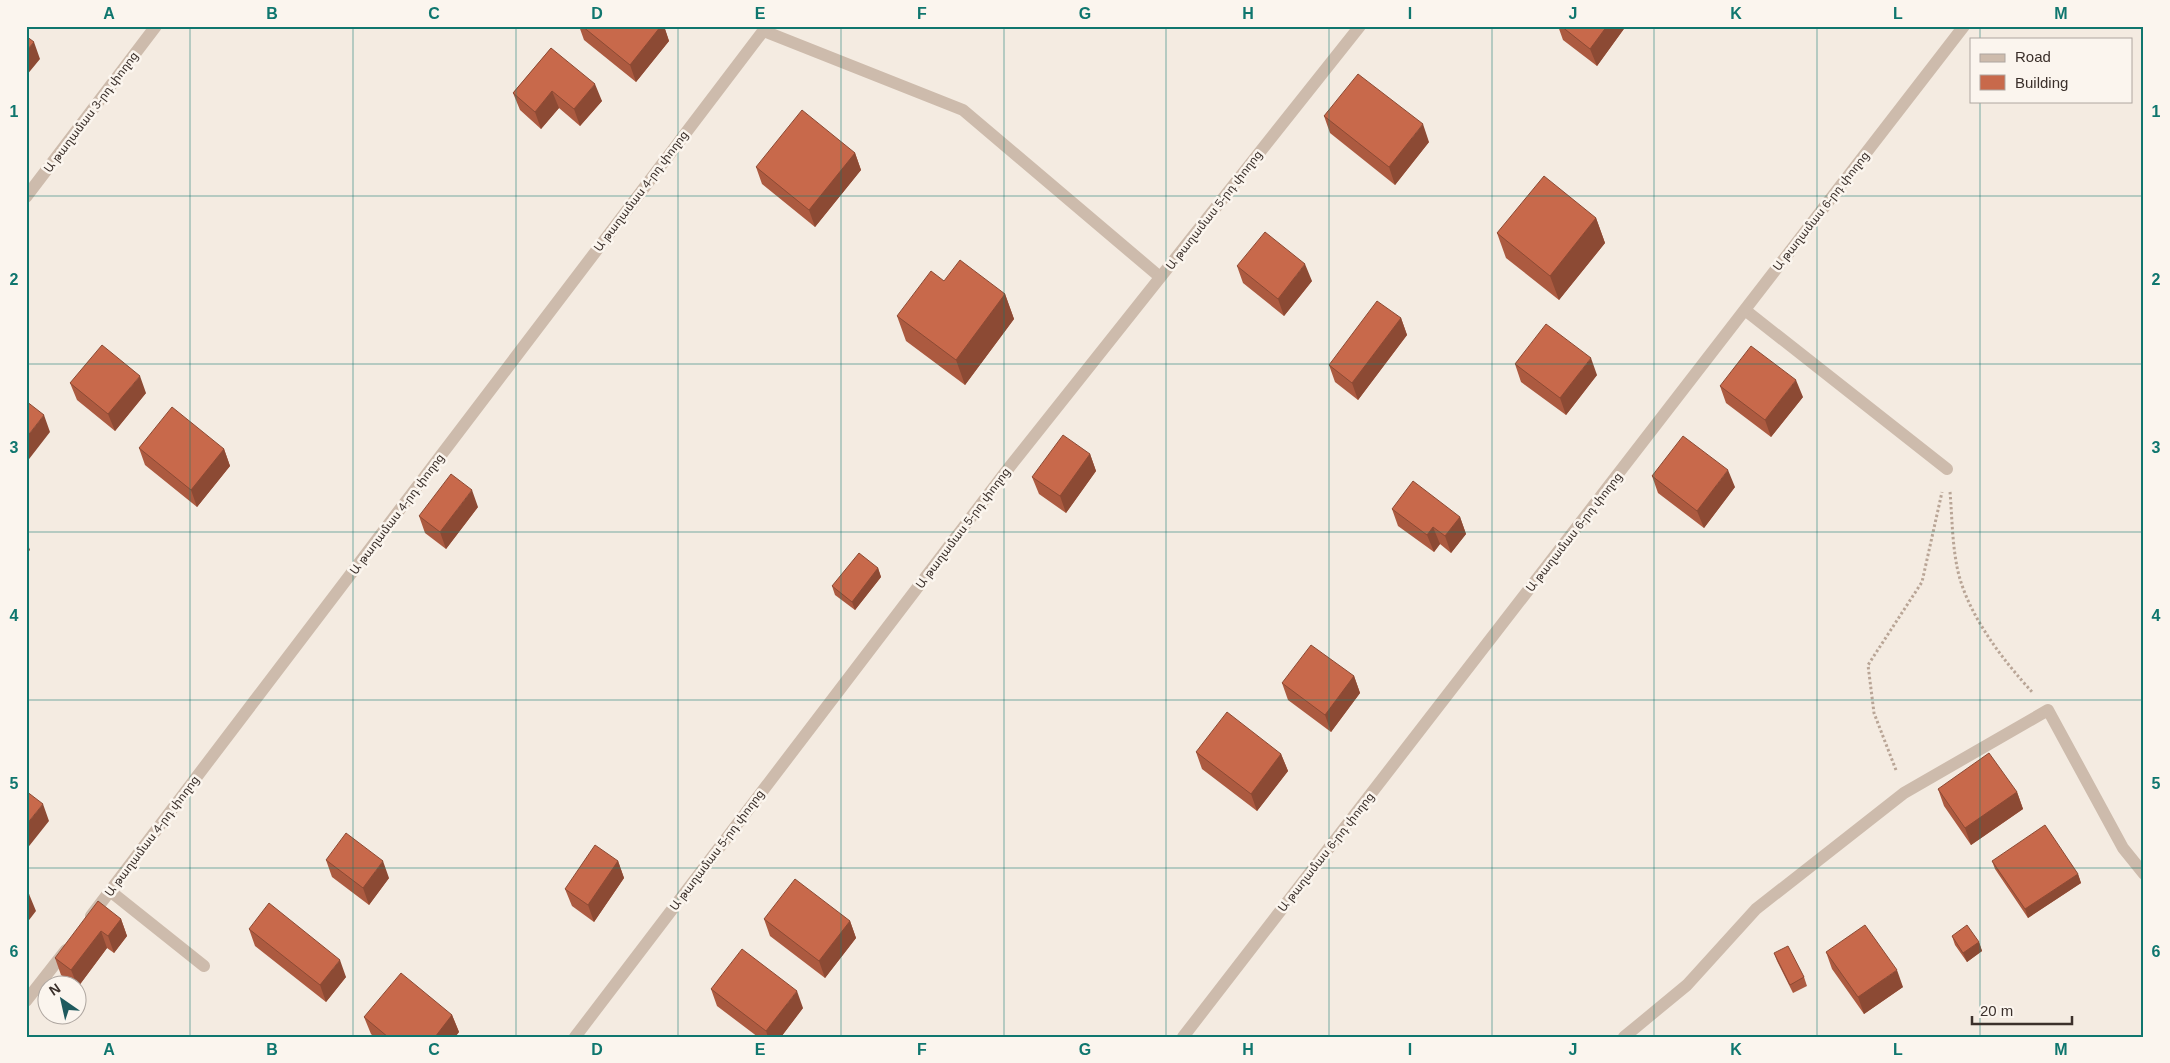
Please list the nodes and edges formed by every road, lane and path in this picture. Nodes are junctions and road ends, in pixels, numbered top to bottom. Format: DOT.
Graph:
graph roads {
  1 [pos="156,26"];
  2 [pos="1360,26"];
  3 [pos="1964,26"];
  4 [pos="765,28"];
  5 [pos="26,197"];
  6 [pos="1160,277"];
  7 [pos="1745,310"];
  8 [pos="1948,469"];
  9 [pos="2048,710"];
  10 [pos="1904,793"];
  11 [pos="2144,874"];
  12 [pos="110,892"];
  13 [pos="86,923"];
  14 [pos="74,938"];
  15 [pos="204,966"];
  16 [pos="26,1001"];
  17 [pos="575,1037"];
  18 [pos="1183,1037"];
  19 [pos="1624,1037"];
  1 -- 5 [label="street, Ա թաղամաս 3-րդ փողոց"];
  2 -- 6 [label="street, Ա թաղամաս 5-րդ փողոց"];
  3 -- 7 [label="street, Ա թաղամաս 6-րդ փողոց"];
  4 -- 6 [label="street"];
  4 -- 12 [label="street, Ա թաղամաս 4-րդ փողոց"];
  6 -- 17 [label="street, Ա թաղամաս 5-րդ փողոց"];
  7 -- 8 [label="street"];
  7 -- 18 [label="street, Ա թաղամաս 6-րդ փողոց"];
  8 -- 9 [label="path"];
  8 -- 10 [label="path"];
  9 -- 10 [label="street"];
  9 -- 11 [label="street"];
  10 -- 19 [label="street"];
  12 -- 13 [label="street, Ա թաղամաս 4-րդ փողոց"];
  12 -- 15 [label="street"];
  14 -- 16 [label="street"];
}
